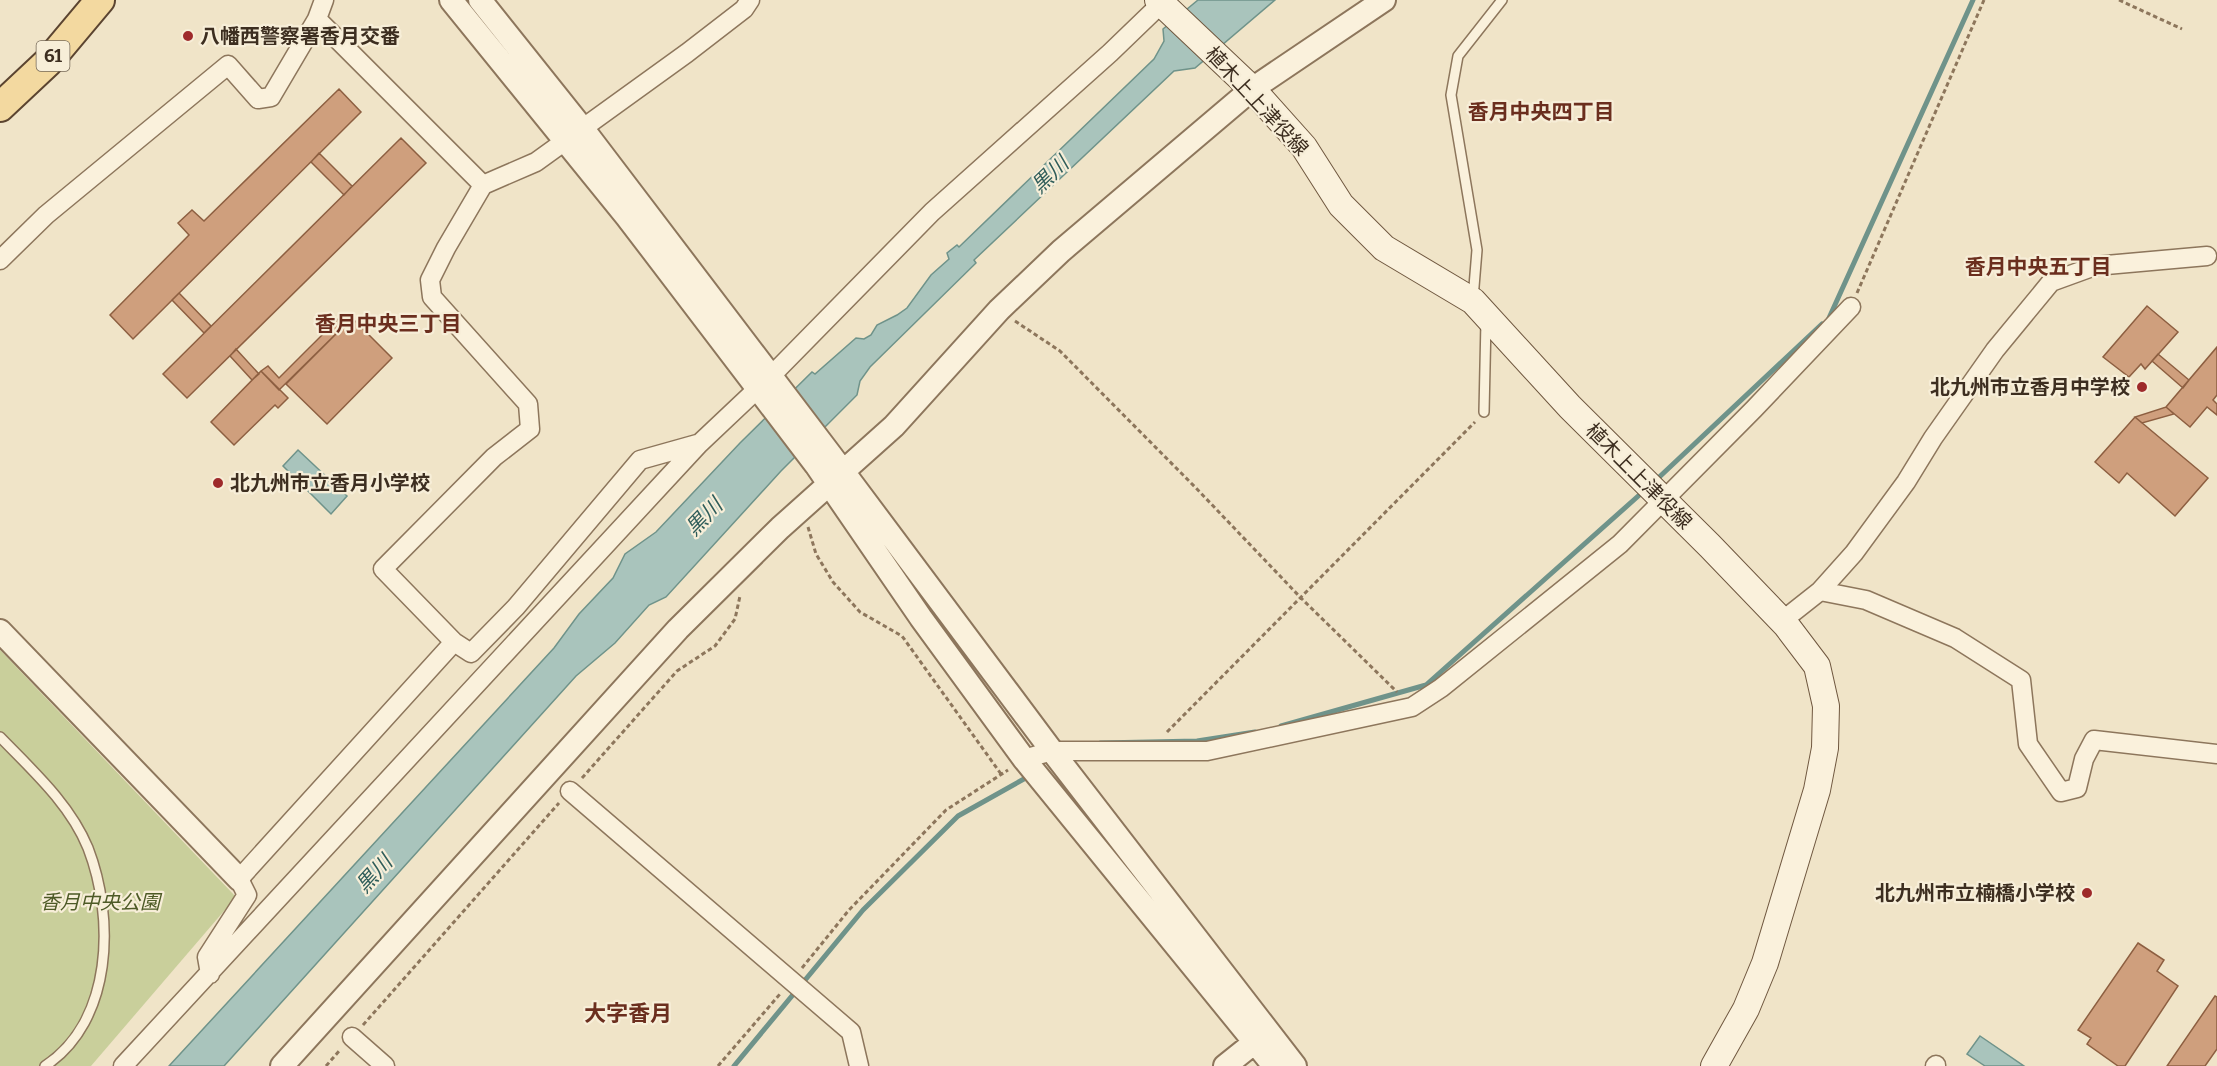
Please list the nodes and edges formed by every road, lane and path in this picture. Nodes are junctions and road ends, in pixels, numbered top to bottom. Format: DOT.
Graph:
graph roads {
  1 [pos="100,0"];
  2 [pos="324,0"];
  3 [pos="451,0"];
  4 [pos="480,0"];
  5 [pos="750,0"];
  6 [pos="1384,0"];
  7 [pos="1502,0"];
  8 [pos="1984,0"];
  9 [pos="2119,0"];
  10 [pos="1164,4"];
  11 [pos="317,19"];
  12 [pos="2182,29"];
  13 [pos="1242,81"];
  14 [pos="0,106"];
  15 [pos="574,135"];
  16 [pos="483,185"];
  17 [pos="2207,256"];
  18 [pos="0,260"];
  19 [pos="1851,307"];
  20 [pos="1479,309"];
  21 [pos="999,310"];
  22 [pos="764,383"];
  23 [pos="1484,412"];
  24 [pos="699,444"];
  25 [pos="836,479"];
  26 [pos="1661,500"];
  27 [pos="803,508"];
  28 [pos="1820,591"];
  29 [pos="1300,598"];
  30 [pos="1782,621"];
  31 [pos="0,631"];
  32 [pos="454,642"];
  33 [pos="1412,706"];
  34 [pos="0,737"];
  35 [pos="1052,751"];
  36 [pos="1149,751"];
  37 [pos="2217,754"];
  38 [pos="1024,759"];
  39 [pos="1001,774"];
  40 [pos="570,790"];
  41 [pos="239,879"];
  42 [pos="210,974"];
  43 [pos="790,982"];
  44 [pos="352,1037"];
  45 [pos="1255,1042"];
  46 [pos="45,1066"];
  47 [pos="123,1066"];
  48 [pos="282,1066"];
  49 [pos="385,1066"];
  50 [pos="718,1066"];
  51 [pos="859,1066"];
  52 [pos="1225,1066"];
  53 [pos="1274,1066"];
  54 [pos="1295,1066"];
  55 [pos="1714,1066"];
  1 -- 14 [label="main road, 61"];
  2 -- 11 [label="street"];
  3 -- 15 [label="street"];
  4 -- 15 [label="street"];
  5 -- 15 [label="street"];
  6 -- 13 [label="street"];
  7 -- 20 [label="lane"];
  8 -- 19 [label="path"];
  9 -- 12 [label="path"];
  10 -- 13 [label="main road, 植木上上津役線"];
  10 -- 22 [label="street"];
  11 -- 16 [label="street"];
  11 -- 18 [label="street"];
  13 -- 20 [label="main road, 植木上上津役線"];
  13 -- 21 [label="street"];
  15 -- 16 [label="street"];
  15 -- 22 [label="street"];
  16 -- 32 [label="street"];
  17 -- 28 [label="street"];
  19 -- 26 [label="street"];
  20 -- 23 [label="lane"];
  20 -- 26 [label="main road, 植木上上津役線"];
  21 -- 25 [label="street"];
  21 -- 29 [label="path"];
  22 -- 24 [label="street"];
  22 -- 25 [label="street"];
  23 -- 29 [label="path"];
  24 -- 32 [label="street"];
  24 -- 42 [label="street"];
  25 -- 27 [label="street"];
  25 -- 35 [label="street"];
  25 -- 38 [label="street"];
  26 -- 30 [label="main road, 植木上上津役線"];
  26 -- 33 [label="street"];
  27 -- 39 [label="path"];
  27 -- 48 [label="street"];
  28 -- 30 [label="street"];
  28 -- 37 [label="street"];
  29 -- 33 [label="path"];
  29 -- 36 [label="path"];
  30 -- 55 [label="main road, 植木上上津役線"];
  31 -- 41 [label="street"];
  32 -- 41 [label="street"];
  33 -- 36 [label="street"];
  34 -- 46 [label="lane"];
  35 -- 36 [label="street"];
  35 -- 38 [label="street"];
  35 -- 54 [label="street"];
  38 -- 39 [label="path"];
  38 -- 45 [label="street"];
  39 -- 43 [label="path"];
  40 -- 43 [label="street"];
  41 -- 42 [label="street"];
  42 -- 47 [label="street"];
  43 -- 50 [label="path"];
  43 -- 51 [label="street"];
  44 -- 49 [label="street"];
  45 -- 52 [label="street"];
  45 -- 53 [label="street"];
}
